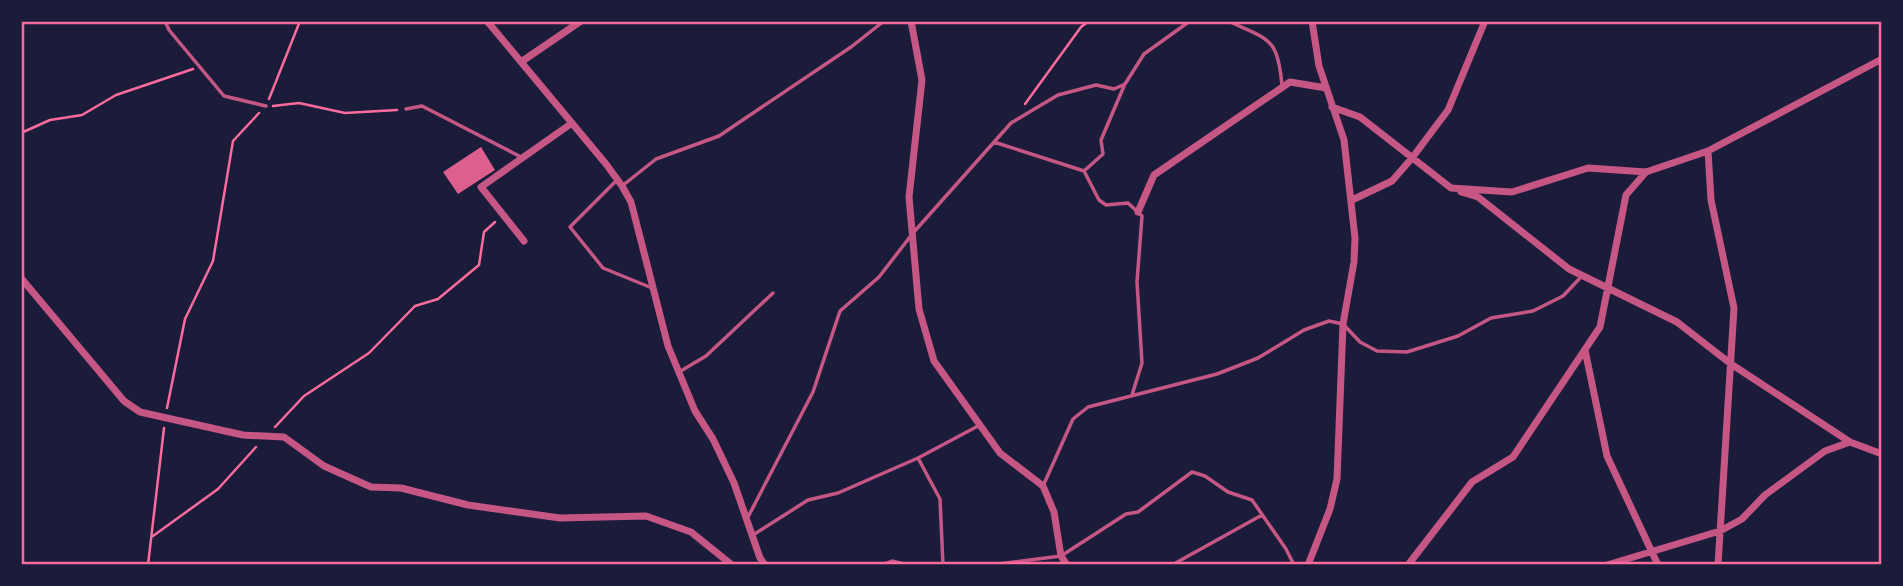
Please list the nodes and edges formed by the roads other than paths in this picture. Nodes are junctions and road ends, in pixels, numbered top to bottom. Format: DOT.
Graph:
graph roads {
  1 [pos="165,21"];
  2 [pos="487,21"];
  3 [pos="581,21"];
  4 [pos="884,21"];
  5 [pos="911,21"];
  6 [pos="1190,21"];
  7 [pos="1228,21"];
  8 [pos="1311,21"];
  9 [pos="1485,21"];
  10 [pos="1882,59"];
  11 [pos="521,62"];
  12 [pos="1125,84"];
  13 [pos="1282,88"];
  14 [pos="1326,88"];
  15 [pos="266,106"];
  16 [pos="1332,107"];
  17 [pos="406,109"];
  18 [pos="572,123"];
  19 [pos="994,142"];
  20 [pos="1708,150"];
  21 [pos="523,158"];
  22 [pos="1412,158"];
  23 [pos="1084,171"];
  24 [pos="1646,172"];
  25 [pos="620,183"];
  26 [pos="1451,188"];
  27 [pos="1352,200"];
  28 [pos="1138,212"];
  29 [pos="913,233"];
  30 [pos="524,241"];
  31 [pos="1583,275"];
  32 [pos="21,278"];
  33 [pos="1608,286"];
  34 [pos="654,289"];
  35 [pos="773,293"];
  36 [pos="1343,324"];
  37 [pos="1585,350"];
  38 [pos="1731,364"];
  39 [pos="679,372"];
  40 [pos="1131,396"];
  41 [pos="980,425"];
  42 [pos="1850,442"];
  43 [pos="1882,454"];
  44 [pos="918,458"];
  45 [pos="1043,486"];
  46 [pos="1262,516"];
  47 [pos="747,520"];
  48 [pos="1720,531"];
  49 [pos="752,536"];
  50 [pos="1650,552"];
  51 [pos="1061,556"];
  52 [pos="762,562"];
  53 [pos="1621,563"];
  54 [pos="732,565"];
  55 [pos="772,565"];
  56 [pos="883,565"];
  57 [pos="908,565"];
  58 [pos="943,565"];
  59 [pos="990,565"];
  60 [pos="1066,565"];
  61 [pos="1172,565"];
  62 [pos="1294,565"];
  63 [pos="1308,565"];
  64 [pos="1408,565"];
  65 [pos="1607,565"];
  66 [pos="1658,565"];
  67 [pos="1717,565"];
  1 -- 15 [label="lane"];
  2 -- 11 [label="street"];
  3 -- 11 [label="street"];
  4 -- 25 [label="lane"];
  5 -- 29 [label="street"];
  6 -- 12 [label="lane"];
  7 -- 13 [label="lane"];
  8 -- 14 [label="street"];
  9 -- 22 [label="street"];
  10 -- 20 [label="street"];
  11 -- 18 [label="street"];
  12 -- 19 [label="lane"];
  12 -- 23 [label="lane"];
  13 -- 14 [label="street"];
  13 -- 28 [label="street"];
  14 -- 16 [label="street"];
  16 -- 22 [label="street"];
  16 -- 27 [label="street"];
  17 -- 21 [label="lane"];
  18 -- 21 [label="street"];
  18 -- 25 [label="street"];
  19 -- 23 [label="lane"];
  19 -- 29 [label="lane"];
  20 -- 24 [label="street"];
  20 -- 38 [label="street"];
  21 -- 30 [label="street"];
  22 -- 26 [label="street"];
  22 -- 27 [label="street"];
  23 -- 28 [label="lane"];
  24 -- 26 [label="street"];
  24 -- 33 [label="street"];
  25 -- 34 [label="street"];
  25 -- 34 [label="lane"];
  26 -- 31 [label="street"];
  27 -- 36 [label="street"];
  28 -- 40 [label="lane"];
  29 -- 41 [label="street"];
  29 -- 47 [label="lane"];
  31 -- 33 [label="street"];
  31 -- 36 [label="lane"];
  32 -- 54 [label="street"];
  33 -- 37 [label="street"];
  33 -- 38 [label="street"];
  34 -- 39 [label="street"];
  35 -- 39 [label="lane"];
  36 -- 40 [label="lane"];
  36 -- 63 [label="street"];
  37 -- 50 [label="street"];
  37 -- 64 [label="street"];
  38 -- 42 [label="street"];
  38 -- 48 [label="street"];
  39 -- 47 [label="street"];
  40 -- 45 [label="lane"];
  41 -- 44 [label="lane"];
  41 -- 45 [label="street"];
  42 -- 43 [label="street"];
  42 -- 48 [label="street"];
  44 -- 49 [label="lane"];
  44 -- 58 [label="lane"];
  45 -- 51 [label="street"];
  46 -- 51 [label="lane"];
  46 -- 61 [label="lane"];
  46 -- 62 [label="lane"];
  47 -- 49 [label="street"];
  48 -- 50 [label="street"];
  48 -- 67 [label="street"];
  49 -- 52 [label="street"];
  50 -- 53 [label="street"];
  50 -- 66 [label="street"];
  51 -- 59 [label="lane"];
  51 -- 60 [label="street"];
  52 -- 55 [label="lane"];
  53 -- 65 [label="street"];
  56 -- 57 [label="lane"];
}
